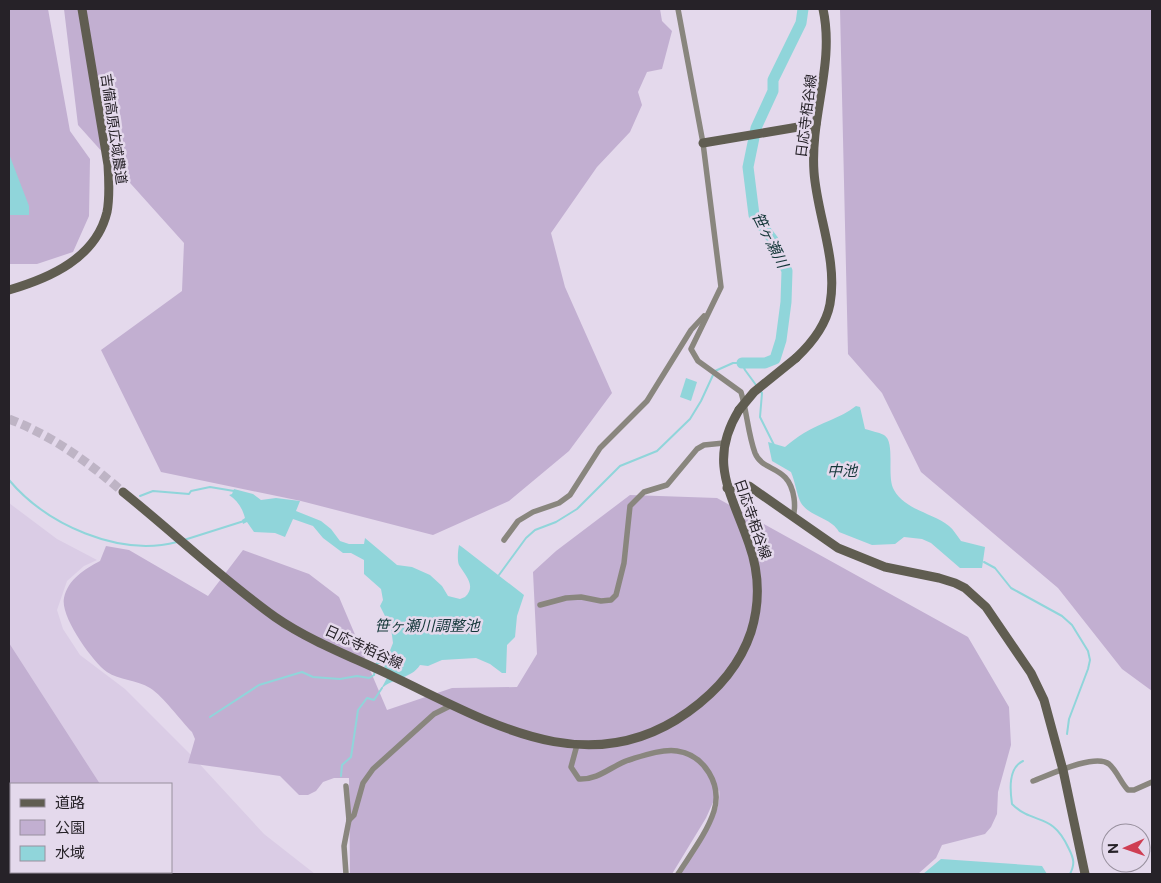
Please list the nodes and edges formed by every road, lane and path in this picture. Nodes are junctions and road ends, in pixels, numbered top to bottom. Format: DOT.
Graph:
graph roads {
  1 [pos="82,9"];
  2 [pos="678,9"];
  3 [pos="823,9"];
  4 [pos="816,124"];
  5 [pos="703,144"];
  6 [pos="9,290"];
  7 [pos="709,311"];
  8 [pos="724,443"];
  9 [pos="726,488"];
  10 [pos="123,492"];
  11 [pos="794,517"];
  12 [pos="504,540"];
  13 [pos="540,605"];
  14 [pos="453,705"];
  15 [pos="577,745"];
  16 [pos="1063,770"];
  17 [pos="1033,781"];
  18 [pos="1152,782"];
  19 [pos="346,786"];
  20 [pos="349,820"];
  21 [pos="346,874"];
  22 [pos="678,874"];
  23 [pos="1085,874"];
  1 -- 6 [label="main road, 吉備高原広域農道"];
  2 -- 5 [label="street"];
  3 -- 4 [label="main road, 日応寺栢谷線"];
  4 -- 5 [label="main road"];
  4 -- 8 [label="main road, 日応寺栢谷線, bridge"];
  5 -- 7 [label="street"];
  7 -- 11 [label="street"];
  7 -- 12 [label="street"];
  8 -- 9 [label="main road, 日応寺栢谷線"];
  8 -- 13 [label="street"];
  9 -- 11 [label="main road"];
  9 -- 15 [label="main road, 日応寺栢谷線"];
  10 -- 14 [label="main road, 日応寺栢谷線"];
  11 -- 16 [label="main road"];
  14 -- 15 [label="main road, 日応寺栢谷線"];
  14 -- 20 [label="street"];
  15 -- 22 [label="street"];
  16 -- 17 [label="street"];
  16 -- 18 [label="street"];
  16 -- 23 [label="main road"];
  19 -- 20 [label="street"];
  20 -- 21 [label="street"];
}
